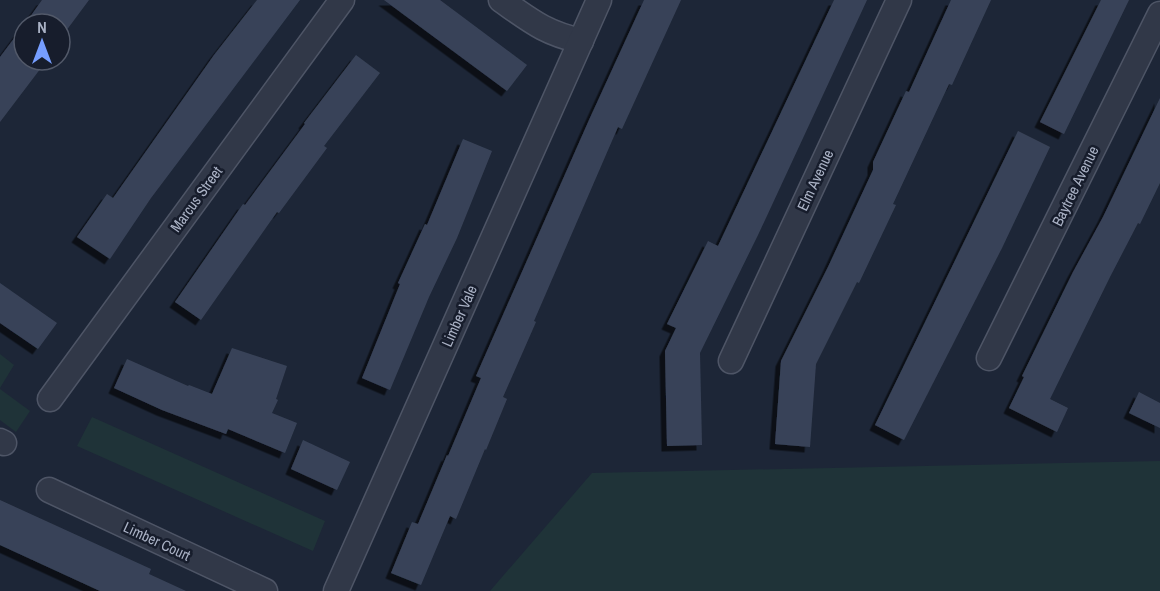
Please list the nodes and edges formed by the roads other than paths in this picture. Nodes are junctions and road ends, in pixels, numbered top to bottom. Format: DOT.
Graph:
graph roads {
  1 [pos="342,0"];
  2 [pos="501,0"];
  3 [pos="599,0"];
  4 [pos="900,0"];
  5 [pos="1160,14"];
  6 [pos="581,42"];
  7 [pos="989,358"];
  8 [pos="731,361"];
  9 [pos="50,399"];
  10 [pos="49,490"];
  11 [pos="265,591"];
  12 [pos="336,591"];
  1 -- 9 [label="street, Marcus Street"];
  2 -- 6 [label="street"];
  3 -- 6 [label="street, Limber Vale"];
  4 -- 8 [label="street, Elm Avenue"];
  5 -- 7 [label="street, Baytree Avenue"];
  6 -- 12 [label="street, Limber Vale"];
  10 -- 11 [label="street, Limber Court"];
}
